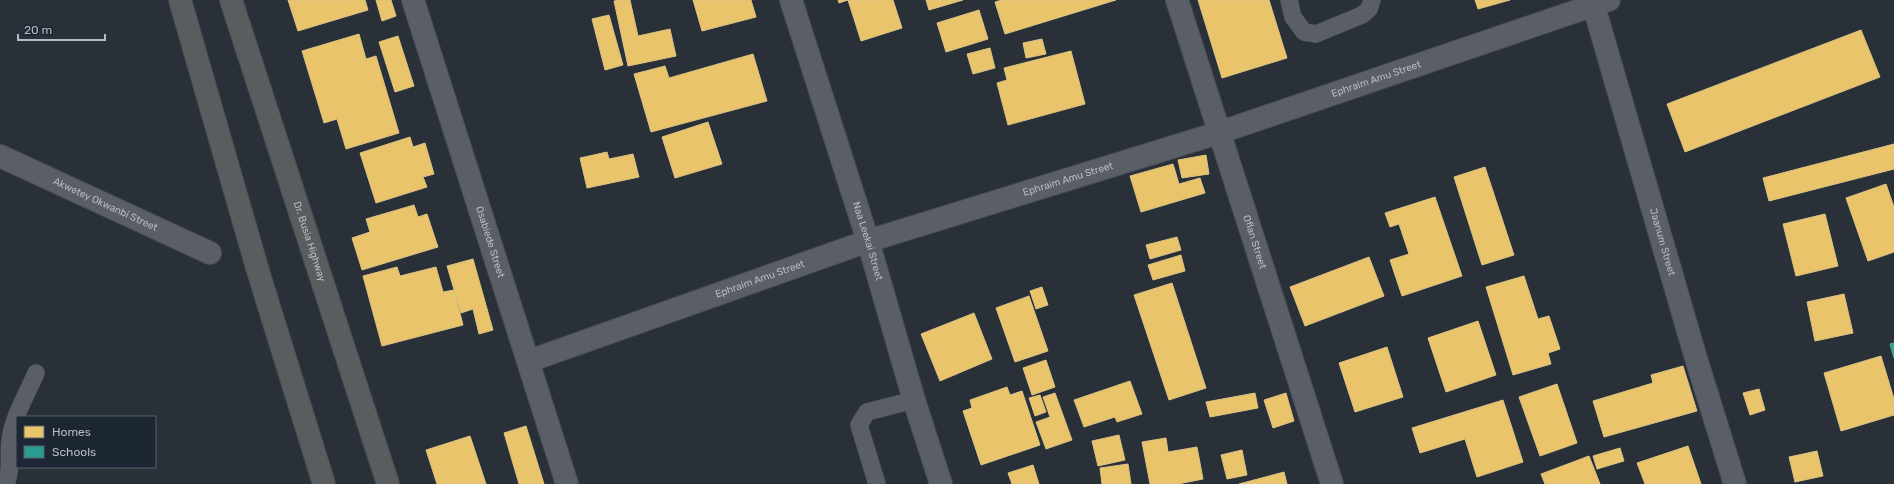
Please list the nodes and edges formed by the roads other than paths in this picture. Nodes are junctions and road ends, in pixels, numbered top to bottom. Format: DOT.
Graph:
graph roads {
  1 [pos="180,0"];
  2 [pos="232,0"];
  3 [pos="413,0"];
  4 [pos="791,0"];
  5 [pos="1177,0"];
  6 [pos="1289,0"];
  7 [pos="1372,0"];
  8 [pos="1598,2"];
  9 [pos="1218,133"];
  10 [pos="0,156"];
  11 [pos="868,241"];
  12 [pos="210,253"];
  13 [pos="528,361"];
  14 [pos="36,373"];
  15 [pos="914,400"];
  16 [pos="17,416"];
  17 [pos="16,418"];
  18 [pos="6,484"];
  19 [pos="324,484"];
  20 [pos="388,484"];
  21 [pos="567,484"];
  22 [pos="877,484"];
  23 [pos="941,484"];
  24 [pos="1332,484"];
  25 [pos="1735,484"];
  1 -- 19 [label="highway"];
  2 -- 20 [label="highway, Dr. Busia Highway"];
  3 -- 13 [label="street, Osabiede Street"];
  4 -- 11 [label="street, Naa Leekai Street"];
  5 -- 9 [label="street, Oflan Street"];
  6 -- 7 [label="lane"];
  8 -- 9 [label="street, Ephraim Amu Street"];
  8 -- 25 [label="street, Jaanum Street"];
  9 -- 11 [label="street, Ephraim Amu Street"];
  9 -- 24 [label="street, Oflan Street"];
  10 -- 12 [label="street, Akwetey Okwanbi Street"];
  11 -- 13 [label="street, Ephraim Amu Street"];
  11 -- 15 [label="street, Naa Leekai Street"];
  13 -- 21 [label="street, Osabiede Street"];
  14 -- 16 [label="lane"];
  15 -- 22 [label="lane"];
  15 -- 23 [label="street, Naa Leekai Street"];
  17 -- 18 [label="lane"];
}
